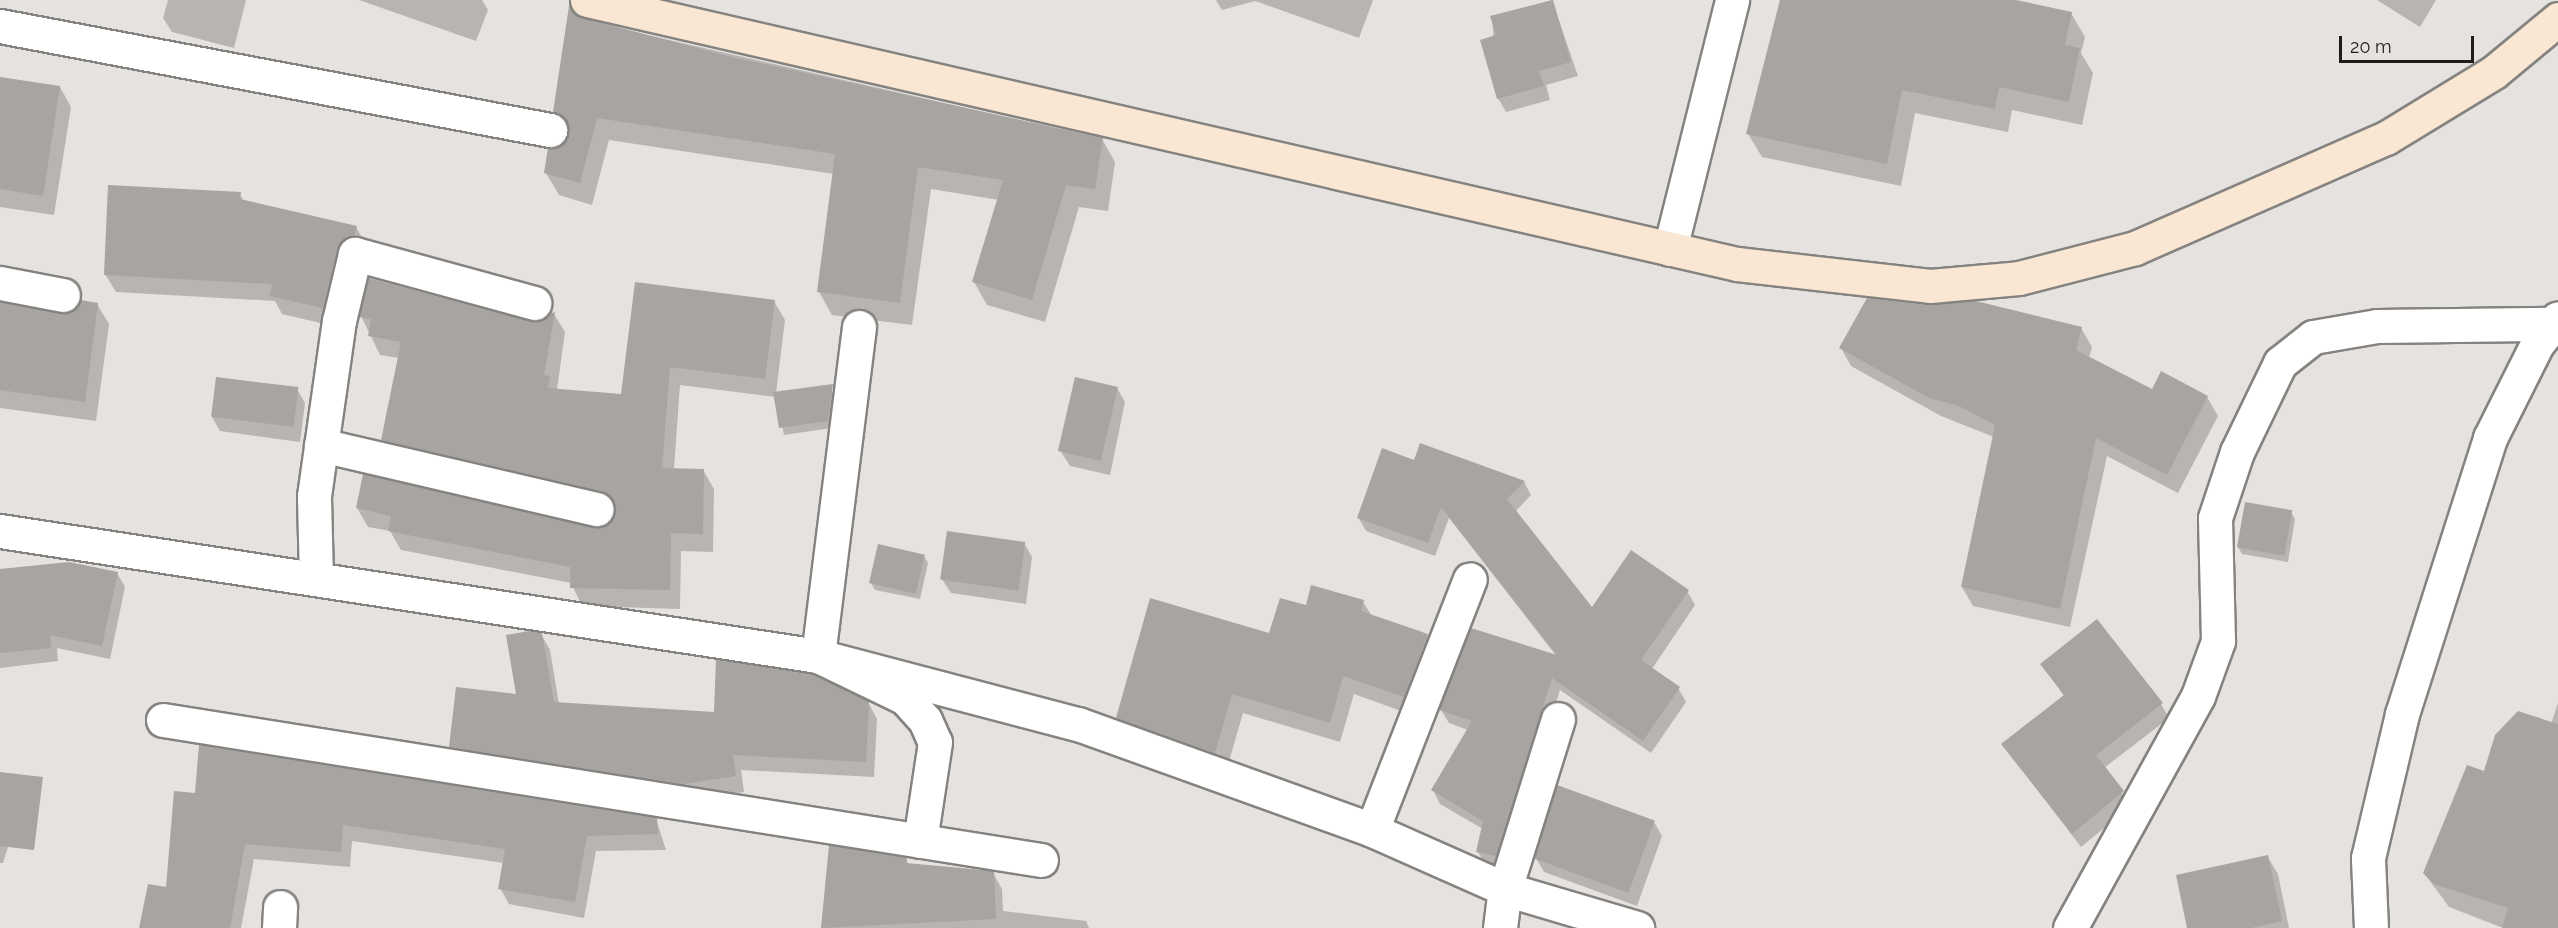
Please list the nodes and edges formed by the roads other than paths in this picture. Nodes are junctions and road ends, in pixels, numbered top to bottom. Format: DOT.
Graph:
graph roads {
  1 [pos="587,0"];
  2 [pos="1732,0"];
  3 [pos="2558,19"];
  4 [pos="0,26"];
  5 [pos="550,130"];
  6 [pos="1670,249"];
  7 [pos="0,283"];
  8 [pos="63,295"];
  9 [pos="534,303"];
  10 [pos="2556,321"];
  11 [pos="859,327"];
  12 [pos="321,445"];
  13 [pos="597,509"];
  14 [pos="0,531"];
  15 [pos="316,579"];
  16 [pos="1470,579"];
  17 [pos="819,656"];
  18 [pos="1558,719"];
  19 [pos="163,720"];
  20 [pos="1372,830"];
  21 [pos="920,841"];
  22 [pos="1041,860"];
  23 [pos="1505,889"];
  24 [pos="1500,928"];
  25 [pos="1637,928"];
  26 [pos="2070,928"];
  27 [pos="2371,928"];
  1 -- 6 [label="main road"];
  2 -- 6 [label="street"];
  3 -- 6 [label="main road"];
  4 -- 5 [label="street"];
  7 -- 8 [label="street"];
  9 -- 12 [label="street"];
  10 -- 26 [label="street"];
  10 -- 27 [label="street"];
  11 -- 17 [label="street"];
  12 -- 13 [label="street"];
  12 -- 15 [label="street"];
  14 -- 15 [label="street"];
  15 -- 17 [label="street"];
  16 -- 20 [label="street"];
  17 -- 20 [label="street"];
  17 -- 21 [label="street"];
  18 -- 23 [label="street"];
  19 -- 21 [label="street"];
  20 -- 23 [label="street"];
  21 -- 22 [label="street"];
  23 -- 24 [label="street"];
  23 -- 25 [label="street"];
}
